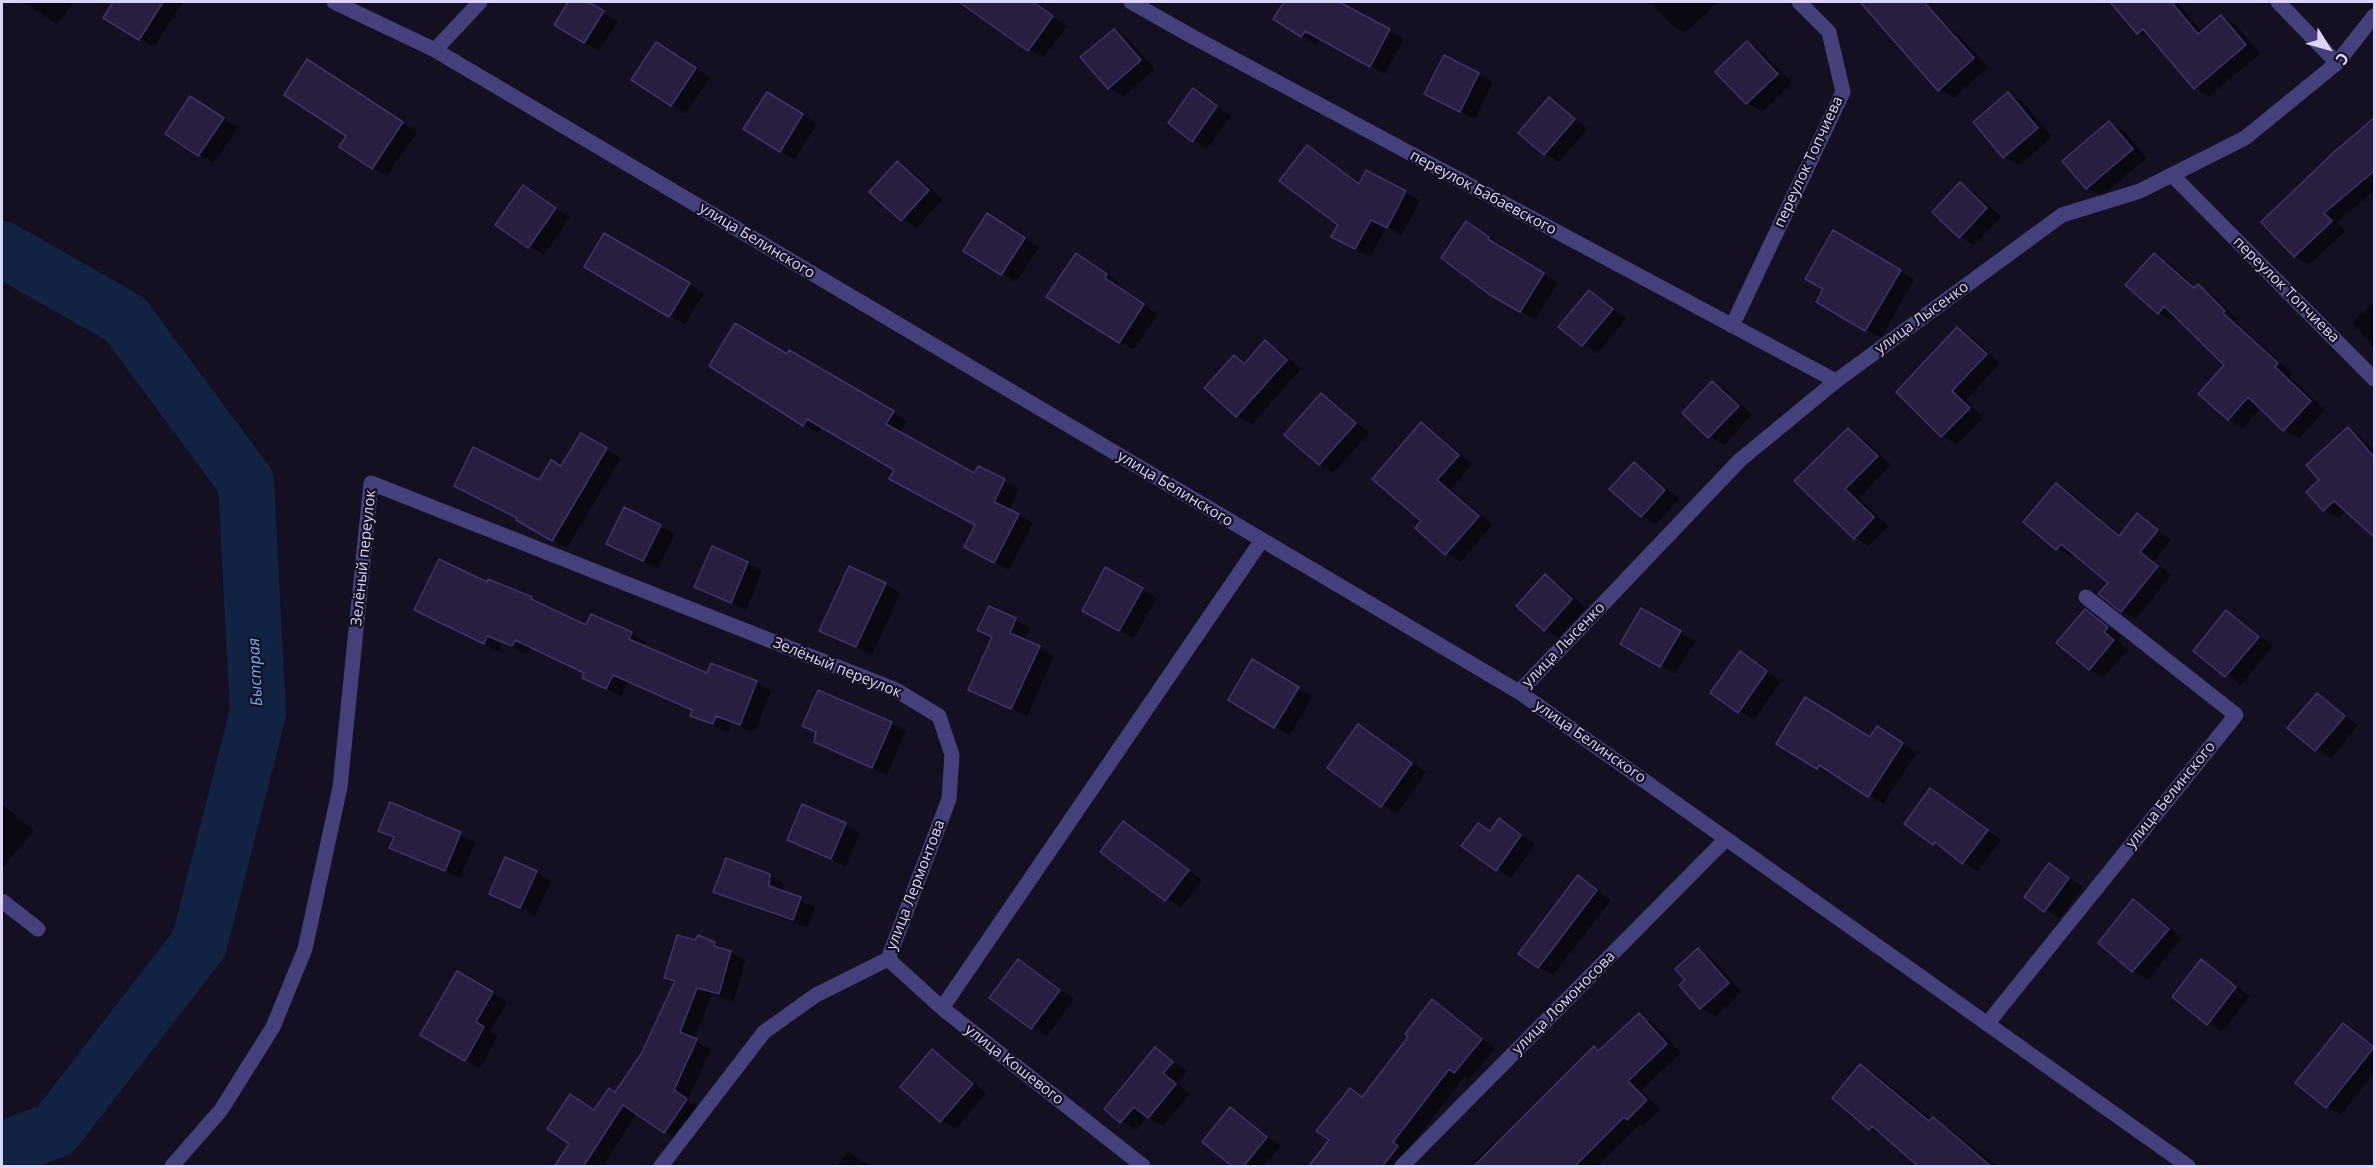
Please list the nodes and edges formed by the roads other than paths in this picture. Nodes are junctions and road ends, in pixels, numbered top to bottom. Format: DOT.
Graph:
graph roads {
  1 [pos="334,2"];
  2 [pos="480,2"];
  3 [pos="1131,2"];
  4 [pos="1799,2"];
  5 [pos="2278,2"];
  6 [pos="2374,16"];
  7 [pos="435,50"];
  8 [pos="2337,63"];
  9 [pos="2172,175"];
  10 [pos="1732,326"];
  11 [pos="2374,379"];
  12 [pos="1836,381"];
  13 [pos="1262,540"];
  14 [pos="2086,597"];
  15 [pos="1519,692"];
  16 [pos="939,716"];
  17 [pos="1726,839"];
  18 [pos="2,901"];
  19 [pos="38,929"];
  20 [pos="888,959"];
  21 [pos="942,1008"];
  22 [pos="1987,1024"];
  23 [pos="172,1167"];
  24 [pos="661,1167"];
  25 [pos="1143,1167"];
  26 [pos="1402,1167"];
  27 [pos="2188,1167"];
  1 -- 7 [label="street, улица Белинского"];
  2 -- 7 [label="street"];
  3 -- 10 [label="street, переулок Бабаевского"];
  4 -- 10 [label="street, переулок Топчиева"];
  5 -- 8 [label="street"];
  6 -- 8 [label="street, улица Лысенко"];
  7 -- 13 [label="street, улица Белинского"];
  8 -- 9 [label="street, улица Лысенко"];
  9 -- 11 [label="street, переулок Топчиева"];
  9 -- 12 [label="street, улица Лысенко"];
  10 -- 12 [label="street, переулок Бабаевского"];
  12 -- 15 [label="street, улица Лысенко"];
  13 -- 15 [label="street, улица Белинского"];
  13 -- 21 [label="street"];
  14 -- 22 [label="street, улица Белинского"];
  15 -- 17 [label="street, улица Белинского"];
  16 -- 20 [label="street, улица Лермонтова"];
  16 -- 23 [label="street, Зелёный переулок"];
  17 -- 22 [label="street, улица Белинского"];
  17 -- 26 [label="street, улица Ломоносова"];
  18 -- 19 [label="street"];
  20 -- 21 [label="street, улица Кошевого"];
  20 -- 24 [label="street, улица Лермонтова"];
  21 -- 25 [label="street, улица Кошевого"];
  22 -- 27 [label="street, улица Белинского"];
}
